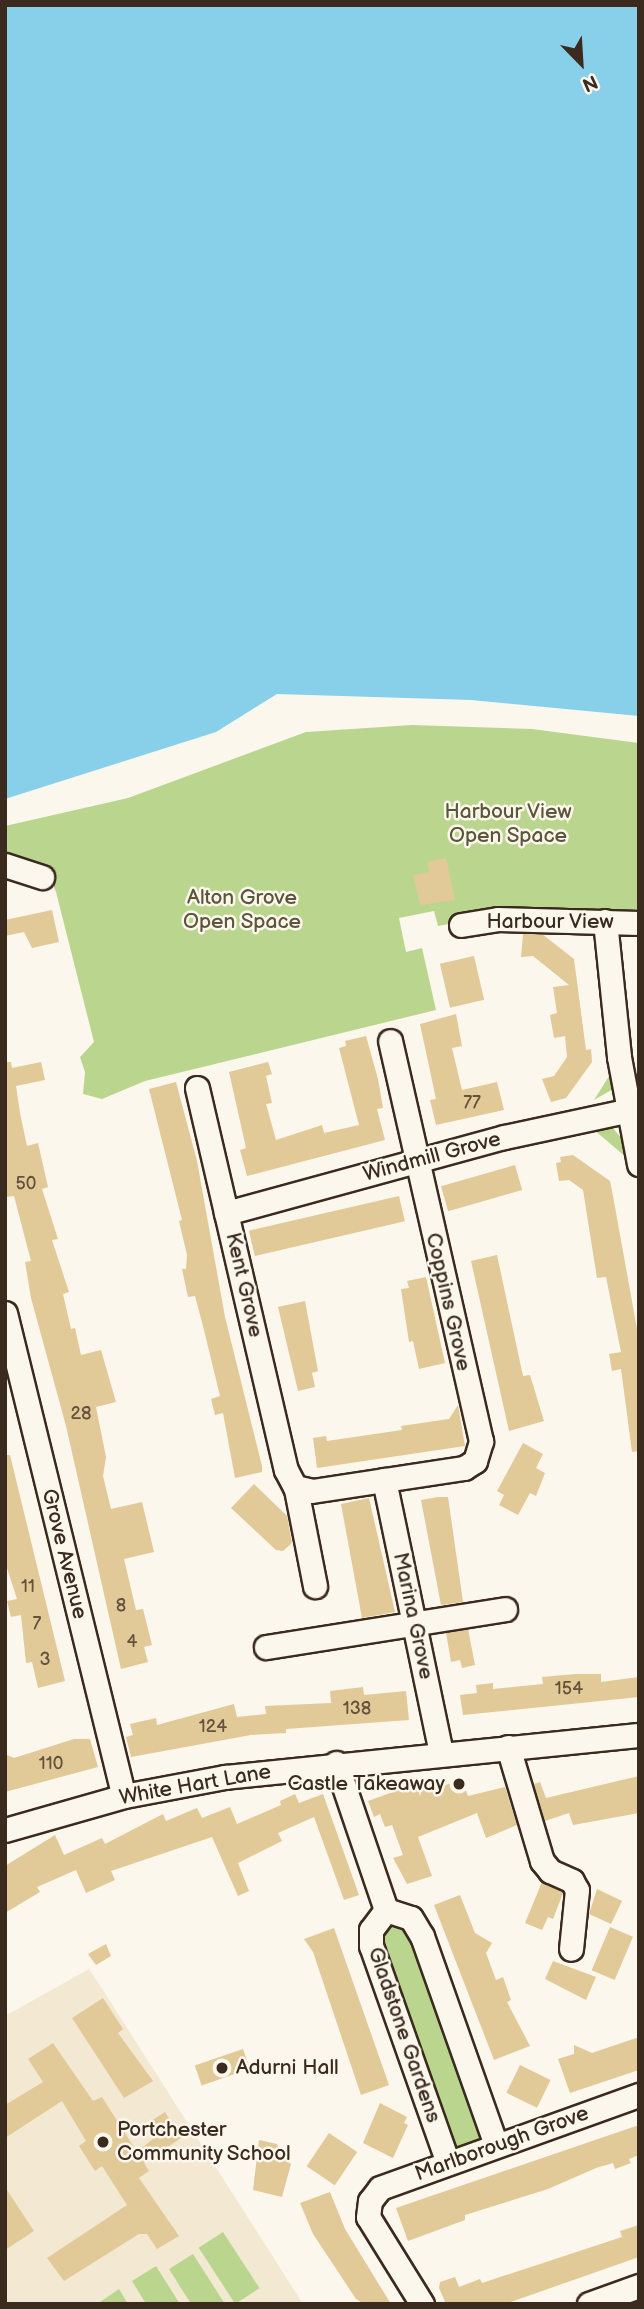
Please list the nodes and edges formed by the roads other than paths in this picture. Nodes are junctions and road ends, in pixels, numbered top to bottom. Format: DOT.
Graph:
graph roads {
  1 [pos="5,865"];
  2 [pos="42,877"];
  3 [pos="605,921"];
  4 [pos="639,923"];
  5 [pos="461,925"];
  6 [pos="390,1041"];
  7 [pos="197,1088"];
  8 [pos="634,1108"];
  9 [pos="416,1162"];
  10 [pos="639,1164"];
  11 [pos="226,1213"];
  12 [pos="5,1312"];
  13 [pos="384,1480"];
  14 [pos="293,1485"];
  15 [pos="315,1587"];
  16 [pos="505,1609"];
  17 [pos="415,1625"];
  18 [pos="266,1647"];
  19 [pos="639,1735"];
  20 [pos="508,1747"];
  21 [pos="441,1753"];
  22 [pos="336,1763"];
  23 [pos="124,1796"];
  24 [pos="5,1830"];
  25 [pos="386,1910"];
  26 [pos="571,1949"];
  27 [pos="639,2095"];
  28 [pos="496,2145"];
  29 [pos="448,2163"];
  30 [pos="639,2286"];
  31 [pos="422,2304"];
  32 [pos="589,2304"];
  1 -- 2 [label="street"];
  3 -- 4 [label="street, Harbour View"];
  3 -- 5 [label="street, Harbour View"];
  3 -- 8 [label="street"];
  6 -- 9 [label="street, Coppins Grove"];
  7 -- 11 [label="street, Kent Grove"];
  8 -- 9 [label="street, Windmill Grove"];
  8 -- 10 [label="street"];
  9 -- 11 [label="street, Windmill Grove"];
  9 -- 13 [label="street, Coppins Grove"];
  11 -- 14 [label="street, Kent Grove"];
  12 -- 23 [label="street, Grove Avenue"];
  13 -- 14 [label="street"];
  13 -- 17 [label="street, Marina Grove"];
  14 -- 15 [label="street, Kent Grove"];
  16 -- 17 [label="street"];
  17 -- 18 [label="street"];
  17 -- 21 [label="street, Marina Grove"];
  19 -- 20 [label="street, White Hart Lane"];
  20 -- 21 [label="street, White Hart Lane"];
  20 -- 26 [label="street"];
  21 -- 22 [label="street, White Hart Lane"];
  22 -- 23 [label="street, White Hart Lane"];
  22 -- 25 [label="street"];
  23 -- 24 [label="street, White Hart Lane"];
  25 -- 28 [label="street"];
  25 -- 29 [label="street, Gladstone Gardens"];
  27 -- 28 [label="street, Marlborough Grove"];
  28 -- 29 [label="street, Marlborough Grove"];
  29 -- 31 [label="street, Marlborough Grove"];
  30 -- 32 [label="street"];
}
